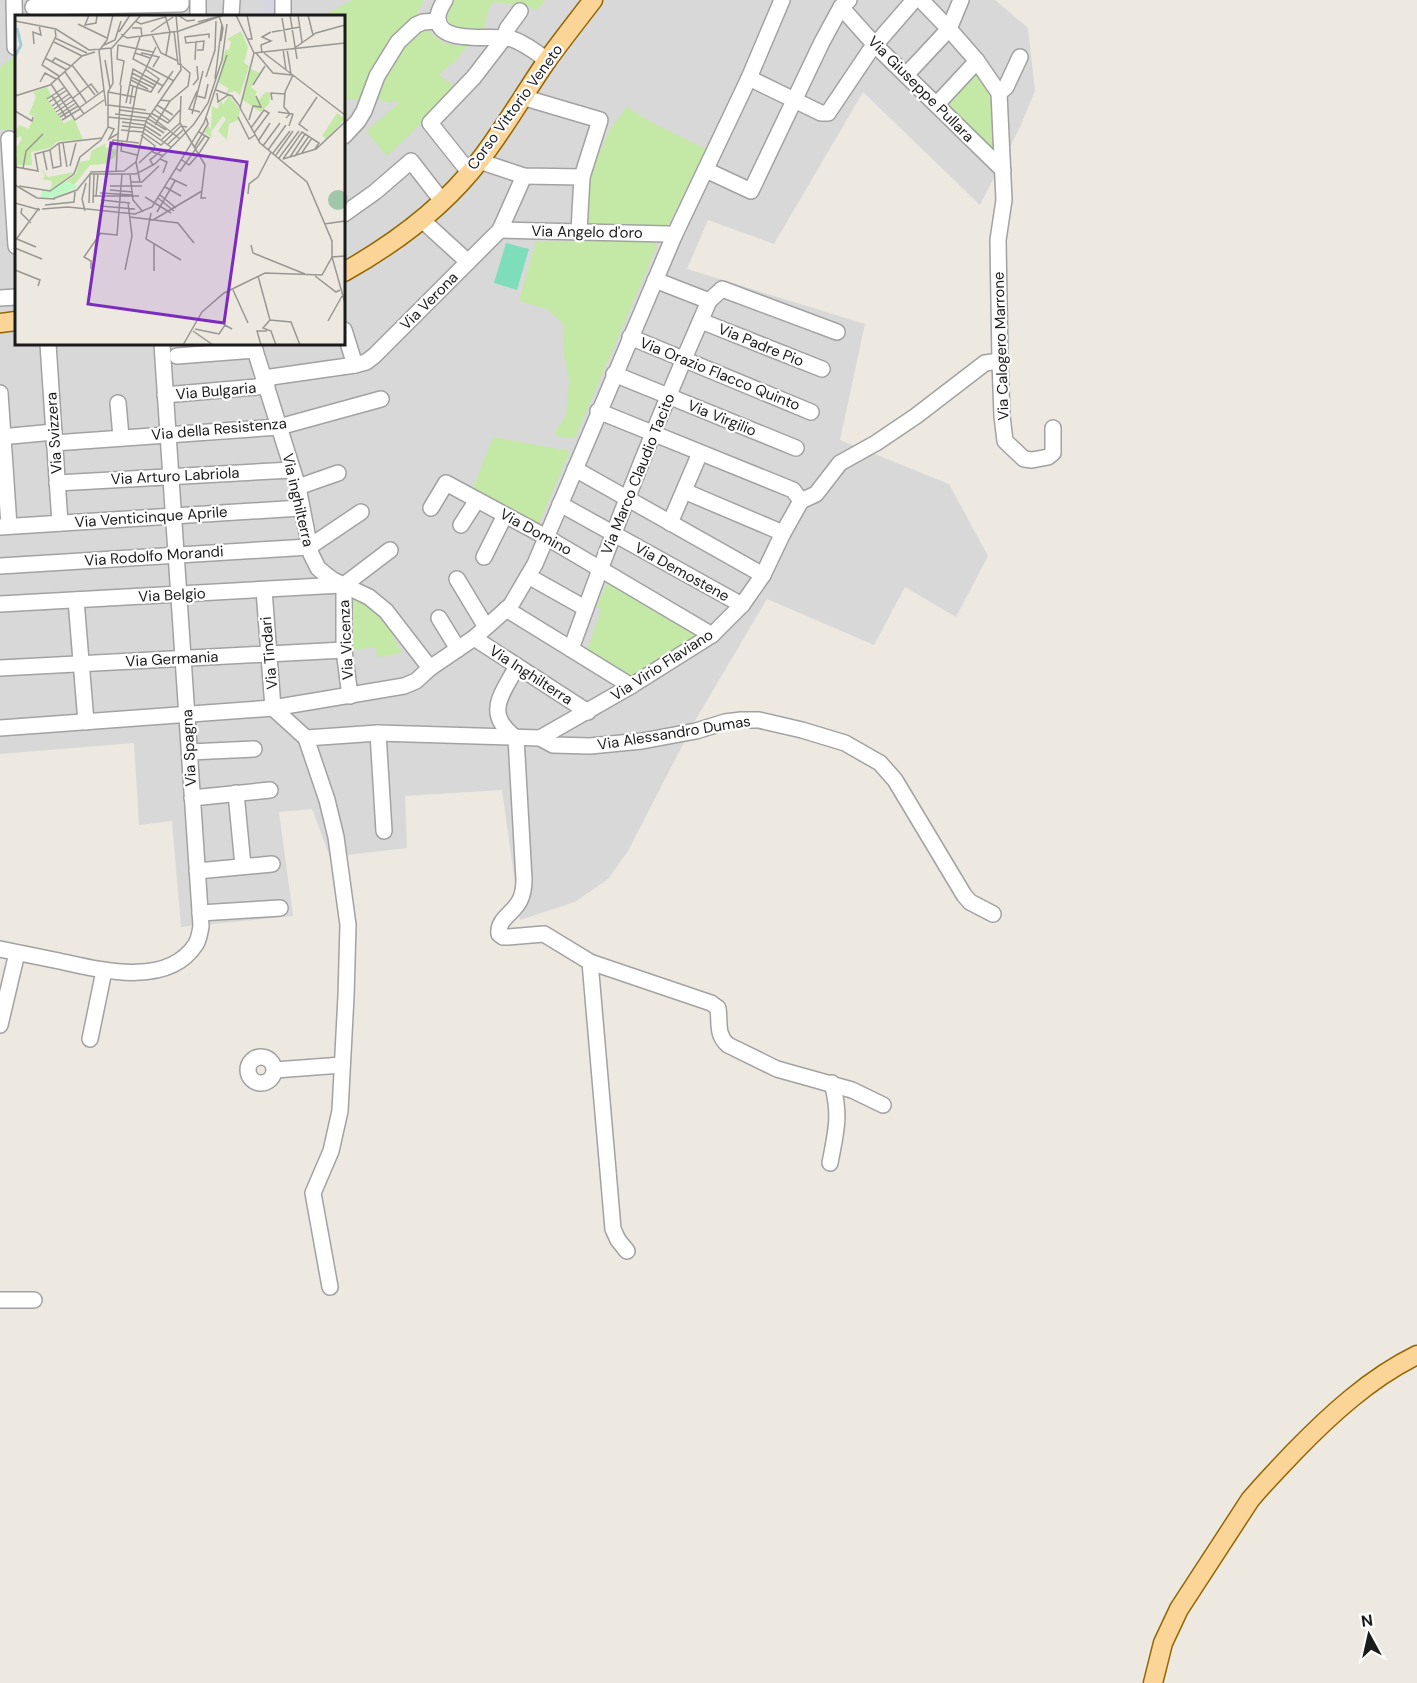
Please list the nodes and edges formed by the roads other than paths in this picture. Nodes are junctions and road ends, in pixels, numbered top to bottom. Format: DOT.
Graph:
graph roads {
  1 [pos="181,0"];
  2 [pos="232,0"];
  3 [pos="445,0"];
  4 [pos="593,0"];
  5 [pos="782,0"];
  6 [pos="914,0"];
  7 [pos="921,0"];
  8 [pos="961,0"];
  9 [pos="10,3"];
  10 [pos="845,3"];
  11 [pos="33,7"];
  12 [pos="115,7"];
  13 [pos="77,8"];
  14 [pos="520,11"];
  15 [pos="231,15"];
  16 [pos="438,21"];
  17 [pos="949,29"];
  18 [pos="504,38"];
  19 [pos="875,45"];
  20 [pos="15,47"];
  21 [pos="1020,57"];
  22 [pos="548,61"];
  23 [pos="977,61"];
  24 [pos="906,75"];
  25 [pos="749,78"];
  26 [pos="999,93"];
  27 [pos="522,98"];
  28 [pos="795,101"];
  29 [pos="937,105"];
  30 [pos="345,135"];
  31 [pos="9,139"];
  32 [pos="474,166"];
  33 [pos="706,170"];
  34 [pos="1003,170"];
  35 [pos="524,176"];
  36 [pos="582,177"];
  37 [pos="14,187"];
  38 [pos="442,201"];
  39 [pos="345,213"];
  40 [pos="15,216"];
  41 [pos="422,219"];
  42 [pos="500,230"];
  43 [pos="579,231"];
  44 [pos="674,236"];
  45 [pos="468,262"];
  46 [pos="345,271"];
  47 [pos="655,280"];
  48 [pos="15,297"];
  49 [pos="0,298"];
  50 [pos="709,301"];
  51 [pos="15,321"];
  52 [pos="701,321"];
  53 [pos="0,323"];
  54 [pos="837,332"];
  55 [pos="345,333"];
  56 [pos="630,337"];
  57 [pos="48,345"];
  58 [pos="162,345"];
  59 [pos="254,347"];
  60 [pos="177,356"];
  61 [pos="683,360"];
  62 [pos="1000,361"];
  63 [pos="355,365"];
  64 [pos="822,369"];
  65 [pos="614,374"];
  66 [pos="266,382"];
  67 [pos="0,393"];
  68 [pos="165,395"];
  69 [pos="669,397"];
  70 [pos="381,399"];
  71 [pos="118,403"];
  72 [pos="598,411"];
  73 [pos="811,412"];
  74 [pos="279,427"];
  75 [pos="1053,428"];
  76 [pos="654,434"];
  77 [pos="168,435"];
  78 [pos="2,436"];
  79 [pos="54,437"];
  80 [pos="121,437"];
  81 [pos="796,448"];
  82 [pos="700,453"];
  83 [pos="575,469"];
  84 [pos="292,470"];
  85 [pos="338,473"];
  86 [pos="171,476"];
  87 [pos="57,483"];
  88 [pos="298,487"];
  89 [pos="684,491"];
  90 [pos="628,499"];
  91 [pos="477,500"];
  92 [pos="801,501"];
  93 [pos="560,504"];
  94 [pos="301,507"];
  95 [pos="430,508"];
  96 [pos="361,512"];
  97 [pos="174,515"];
  98 [pos="505,515"];
  99 [pos="60,523"];
  100 [pos="670,523"];
  101 [pos="461,525"];
  102 [pos="5,526"];
  103 [pos="783,533"];
  104 [pos="613,534"];
  105 [pos="546,537"];
  106 [pos="309,547"];
  107 [pos="390,550"];
  108 [pos="176,555"];
  109 [pos="484,557"];
  110 [pos="0,566"];
  111 [pos="600,568"];
  112 [pos="763,575"];
  113 [pos="528,576"];
  114 [pos="457,579"];
  115 [pos="344,585"];
  116 [pos="264,590"];
  117 [pos="179,594"];
  118 [pos="76,600"];
  119 [pos="0,604"];
  120 [pos="742,605"];
  121 [pos="585,608"];
  122 [pos="506,609"];
  123 [pos="439,618"];
  124 [pos="486,627"];
  125 [pos="712,635"];
  126 [pos="474,638"];
  127 [pos="458,649"];
  128 [pos="571,649"];
  129 [pos="344,650"];
  130 [pos="268,654"];
  131 [pos="184,659"];
  132 [pos="81,664"];
  133 [pos="517,666"];
  134 [pos="0,668"];
  135 [pos="430,668"];
  136 [pos="631,686"];
  137 [pos="350,696"];
  138 [pos="273,708"];
  139 [pos="588,712"];
  140 [pos="187,715"];
  141 [pos="86,722"];
  142 [pos="0,728"];
  143 [pos="378,733"];
  144 [pos="306,738"];
  145 [pos="516,738"];
  146 [pos="540,738"];
  147 [pos="254,748"];
  148 [pos="190,752"];
  149 [pos="270,790"];
  150 [pos="236,794"];
  151 [pos="192,798"];
  152 [pos="384,831"];
  153 [pos="272,864"];
  154 [pos="243,866"];
  155 [pos="197,871"];
  156 [pos="279,908"];
  157 [pos="200,913"];
  158 [pos="993,914"];
  159 [pos="0,949"];
  160 [pos="17,953"];
  161 [pos="590,962"];
  162 [pos="104,971"];
  163 [pos="0,1025"];
  164 [pos="90,1040"];
  165 [pos="342,1065"];
  166 [pos="275,1070"];
  167 [pos="832,1083"];
  168 [pos="883,1105"];
  169 [pos="830,1162"];
  170 [pos="627,1251"];
  171 [pos="330,1287"];
  172 [pos="0,1300"];
  173 [pos="34,1300"];
  174 [pos="1417,1355"];
  175 [pos="1153,1683"];
  1 -- 12 [label="street"];
  2 -- 15 [label="street"];
  3 -- 16 [label="street"];
  4 -- 22 [label="main road, Corso Vittorio Veneto"];
  5 -- 25 [label="street"];
  6 -- 19 [label="street"];
  7 -- 17 [label="street"];
  8 -- 17 [label="street"];
  9 -- 20 [label="street"];
  10 -- 19 [label="street, Via Giuseppe Pullara"];
  10 -- 28 [label="street"];
  11 -- 13 [label="street"];
  12 -- 13 [label="street"];
  14 -- 18 [label="street"];
  16 -- 18 [label="street"];
  16 -- 30 [label="street"];
  17 -- 23 [label="street"];
  17 -- 24 [label="street"];
  18 -- 22 [label="street"];
  18 -- 32 [label="street"];
  19 -- 24 [label="street, Via Giuseppe Pullara"];
  19 -- 28 [label="street"];
  21 -- 26 [label="street"];
  22 -- 27 [label="main road, Corso Vittorio Veneto"];
  23 -- 26 [label="street"];
  23 -- 29 [label="street"];
  24 -- 29 [label="street, Via Giuseppe Pullara"];
  25 -- 28 [label="street"];
  25 -- 33 [label="street"];
  26 -- 34 [label="street, Via Calogero Marrone"];
  27 -- 32 [label="main road, Corso Vittorio Veneto"];
  27 -- 36 [label="street"];
  28 -- 33 [label="street"];
  29 -- 34 [label="street, Via Giuseppe Pullara"];
  31 -- 37 [label="street"];
  32 -- 35 [label="street"];
  32 -- 38 [label="main road, Corso Vittorio Veneto"];
  33 -- 44 [label="street"];
  34 -- 62 [label="street, Via Calogero Marrone"];
  35 -- 36 [label="street"];
  35 -- 42 [label="street"];
  36 -- 43 [label="street"];
  37 -- 40 [label="street"];
  38 -- 39 [label="street"];
  38 -- 41 [label="main road, Corso Vittorio Veneto"];
  41 -- 45 [label="street"];
  41 -- 46 [label="main road, Corso Vittorio Veneto"];
  42 -- 43 [label="street, Via Angelo d'oro"];
  42 -- 45 [label="street, Via Verona"];
  43 -- 44 [label="street, Via Angelo d'oro"];
  44 -- 47 [label="street"];
  45 -- 63 [label="street, Via Verona"];
  47 -- 50 [label="street"];
  47 -- 56 [label="street"];
  48 -- 49 [label="street"];
  50 -- 52 [label="street, Via Marco Claudio Tacito"];
  50 -- 54 [label="street"];
  51 -- 53 [label="main road"];
  52 -- 61 [label="street, Via Marco Claudio Tacito"];
  52 -- 64 [label="street, Via Padre Pio"];
  55 -- 63 [label="street"];
  56 -- 61 [label="street, Via Orazio Flacco Quinto"];
  56 -- 65 [label="street"];
  57 -- 79 [label="street, Via Svizzera"];
  58 -- 68 [label="street, Via Spagna"];
  59 -- 60 [label="street"];
  59 -- 66 [label="street, Via inghilterra"];
  61 -- 69 [label="street, Via Marco Claudio Tacito"];
  61 -- 73 [label="street, Via Orazio Flacco Quinto"];
  62 -- 75 [label="street, Via Calogero Marrone"];
  62 -- 92 [label="street, Via Virio Flaviano"];
  63 -- 66 [label="street, Via Verona"];
  65 -- 69 [label="street, Via Virgilio"];
  65 -- 72 [label="street"];
  66 -- 68 [label="street, Via Bulgaria"];
  66 -- 74 [label="street, Via inghilterra"];
  67 -- 78 [label="street"];
  68 -- 77 [label="street, Via Spagna"];
  69 -- 76 [label="street, Via Marco Claudio Tacito"];
  69 -- 81 [label="street, Via Virgilio"];
  70 -- 74 [label="street, Via della Resistenza"];
  71 -- 80 [label="street"];
  72 -- 76 [label="street"];
  72 -- 83 [label="street"];
  74 -- 77 [label="street, Via della Resistenza"];
  74 -- 84 [label="street, Via inghilterra"];
  76 -- 82 [label="street"];
  76 -- 90 [label="street, Via Marco Claudio Tacito"];
  77 -- 80 [label="street, Via della Resistenza"];
  77 -- 86 [label="street, Via Spagna"];
  78 -- 79 [label="street, Via della Resistenza"];
  78 -- 102 [label="street"];
  79 -- 80 [label="street, Via della Resistenza"];
  79 -- 87 [label="street, Via Svizzera"];
  82 -- 89 [label="street"];
  82 -- 92 [label="street"];
  83 -- 90 [label="street"];
  83 -- 93 [label="street"];
  84 -- 86 [label="street, Via Arturo Labriola"];
  84 -- 88 [label="street, Via inghilterra"];
  85 -- 88 [label="street"];
  86 -- 87 [label="street, Via Arturo Labriola"];
  86 -- 97 [label="street, Via Spagna"];
  87 -- 99 [label="street, Via Svizzera"];
  88 -- 94 [label="street, Via inghilterra"];
  89 -- 100 [label="street"];
  89 -- 103 [label="street"];
  90 -- 100 [label="street"];
  90 -- 104 [label="street, Via Marco Claudio Tacito"];
  91 -- 95 [label="street, Via Domino"];
  91 -- 98 [label="street, Via Domino"];
  91 -- 101 [label="street"];
  92 -- 103 [label="street, Via Virio Flaviano"];
  93 -- 104 [label="street, Via Demostene"];
  93 -- 105 [label="street"];
  94 -- 97 [label="street, Via Venticinque Aprile"];
  94 -- 106 [label="street, Via inghilterra"];
  96 -- 106 [label="street"];
  97 -- 99 [label="street, Via Venticinque Aprile"];
  97 -- 108 [label="street, Via Spagna"];
  98 -- 105 [label="street, Via Domino"];
  98 -- 109 [label="street"];
  99 -- 102 [label="street, Via Venticinque Aprile"];
  100 -- 112 [label="street"];
  103 -- 112 [label="street, Via Virio Flaviano"];
  104 -- 111 [label="street, Via Marco Claudio Tacito"];
  104 -- 120 [label="street, Via Demostene"];
  105 -- 111 [label="street, Via Domino"];
  105 -- 113 [label="street"];
  106 -- 108 [label="street, Via Rodolfo Morandi"];
  106 -- 115 [label="street, Via inghilterra"];
  107 -- 115 [label="street"];
  108 -- 110 [label="street, Via Rodolfo Morandi"];
  108 -- 117 [label="street, Via Spagna"];
  111 -- 121 [label="street, Via Marco Claudio Tacito"];
  111 -- 125 [label="street, Via Domino"];
  112 -- 120 [label="street, Via Virio Flaviano"];
  113 -- 121 [label="street"];
  113 -- 122 [label="street"];
  114 -- 124 [label="street"];
  115 -- 116 [label="street, Via Belgio"];
  115 -- 129 [label="street, Via Vicenza"];
  115 -- 135 [label="street, Via inghilterra"];
  116 -- 117 [label="street, Via Belgio"];
  116 -- 130 [label="street, Via Tindari"];
  117 -- 118 [label="street, Via Belgio"];
  117 -- 131 [label="street, Via Spagna"];
  118 -- 119 [label="street, Via Belgio"];
  118 -- 132 [label="street"];
  120 -- 125 [label="street, Via Virio Flaviano"];
  121 -- 128 [label="street, Via Marco Claudio Tacito"];
  122 -- 124 [label="street"];
  122 -- 128 [label="street"];
  123 -- 127 [label="street"];
  124 -- 126 [label="street"];
  125 -- 136 [label="street, Via Virio Flaviano"];
  126 -- 127 [label="street"];
  126 -- 133 [label="street, Via Inghilterra"];
  127 -- 135 [label="street"];
  128 -- 136 [label="street"];
  129 -- 130 [label="street, Via Germania"];
  129 -- 137 [label="street, Via Vicenza"];
  130 -- 131 [label="street, Via Germania"];
  130 -- 138 [label="street, Via Tindari"];
  131 -- 132 [label="street, Via Germania"];
  131 -- 140 [label="street, Via Spagna"];
  132 -- 134 [label="street, Via Germania"];
  132 -- 141 [label="street"];
  133 -- 139 [label="street, Via Inghilterra"];
  133 -- 145 [label="street"];
  135 -- 137 [label="street"];
  136 -- 139 [label="street, Via Virio Flaviano"];
  137 -- 138 [label="street"];
  138 -- 140 [label="street"];
  138 -- 144 [label="street, Via Tindari"];
  139 -- 146 [label="street, Via Virio Flaviano"];
  140 -- 141 [label="street"];
  140 -- 148 [label="street, Via Spagna"];
  141 -- 142 [label="street"];
  143 -- 144 [label="street, Via Alessandro Dumas"];
  143 -- 145 [label="street, Via Alessandro Dumas"];
  143 -- 152 [label="street"];
  144 -- 165 [label="street"];
  145 -- 146 [label="street, Via Alessandro Dumas"];
  145 -- 161 [label="street"];
  146 -- 158 [label="street, Via Alessandro Dumas"];
  147 -- 148 [label="street"];
  148 -- 151 [label="street, Via Spagna"];
  149 -- 150 [label="street"];
  150 -- 151 [label="street"];
  150 -- 154 [label="street"];
  151 -- 155 [label="street, Via Spagna"];
  153 -- 154 [label="street"];
  154 -- 155 [label="street"];
  155 -- 157 [label="street, Via Spagna"];
  156 -- 157 [label="street"];
  157 -- 162 [label="street, Via Spagna"];
  159 -- 160 [label="street, Via Spagna"];
  160 -- 162 [label="street, Via Spagna"];
  160 -- 163 [label="street"];
  161 -- 167 [label="street"];
  161 -- 170 [label="street"];
  162 -- 164 [label="street"];
  165 -- 166 [label="street"];
  165 -- 171 [label="street"];
  167 -- 168 [label="street"];
  167 -- 169 [label="street"];
  172 -- 173 [label="street"];
  174 -- 175 [label="main road"];
}
